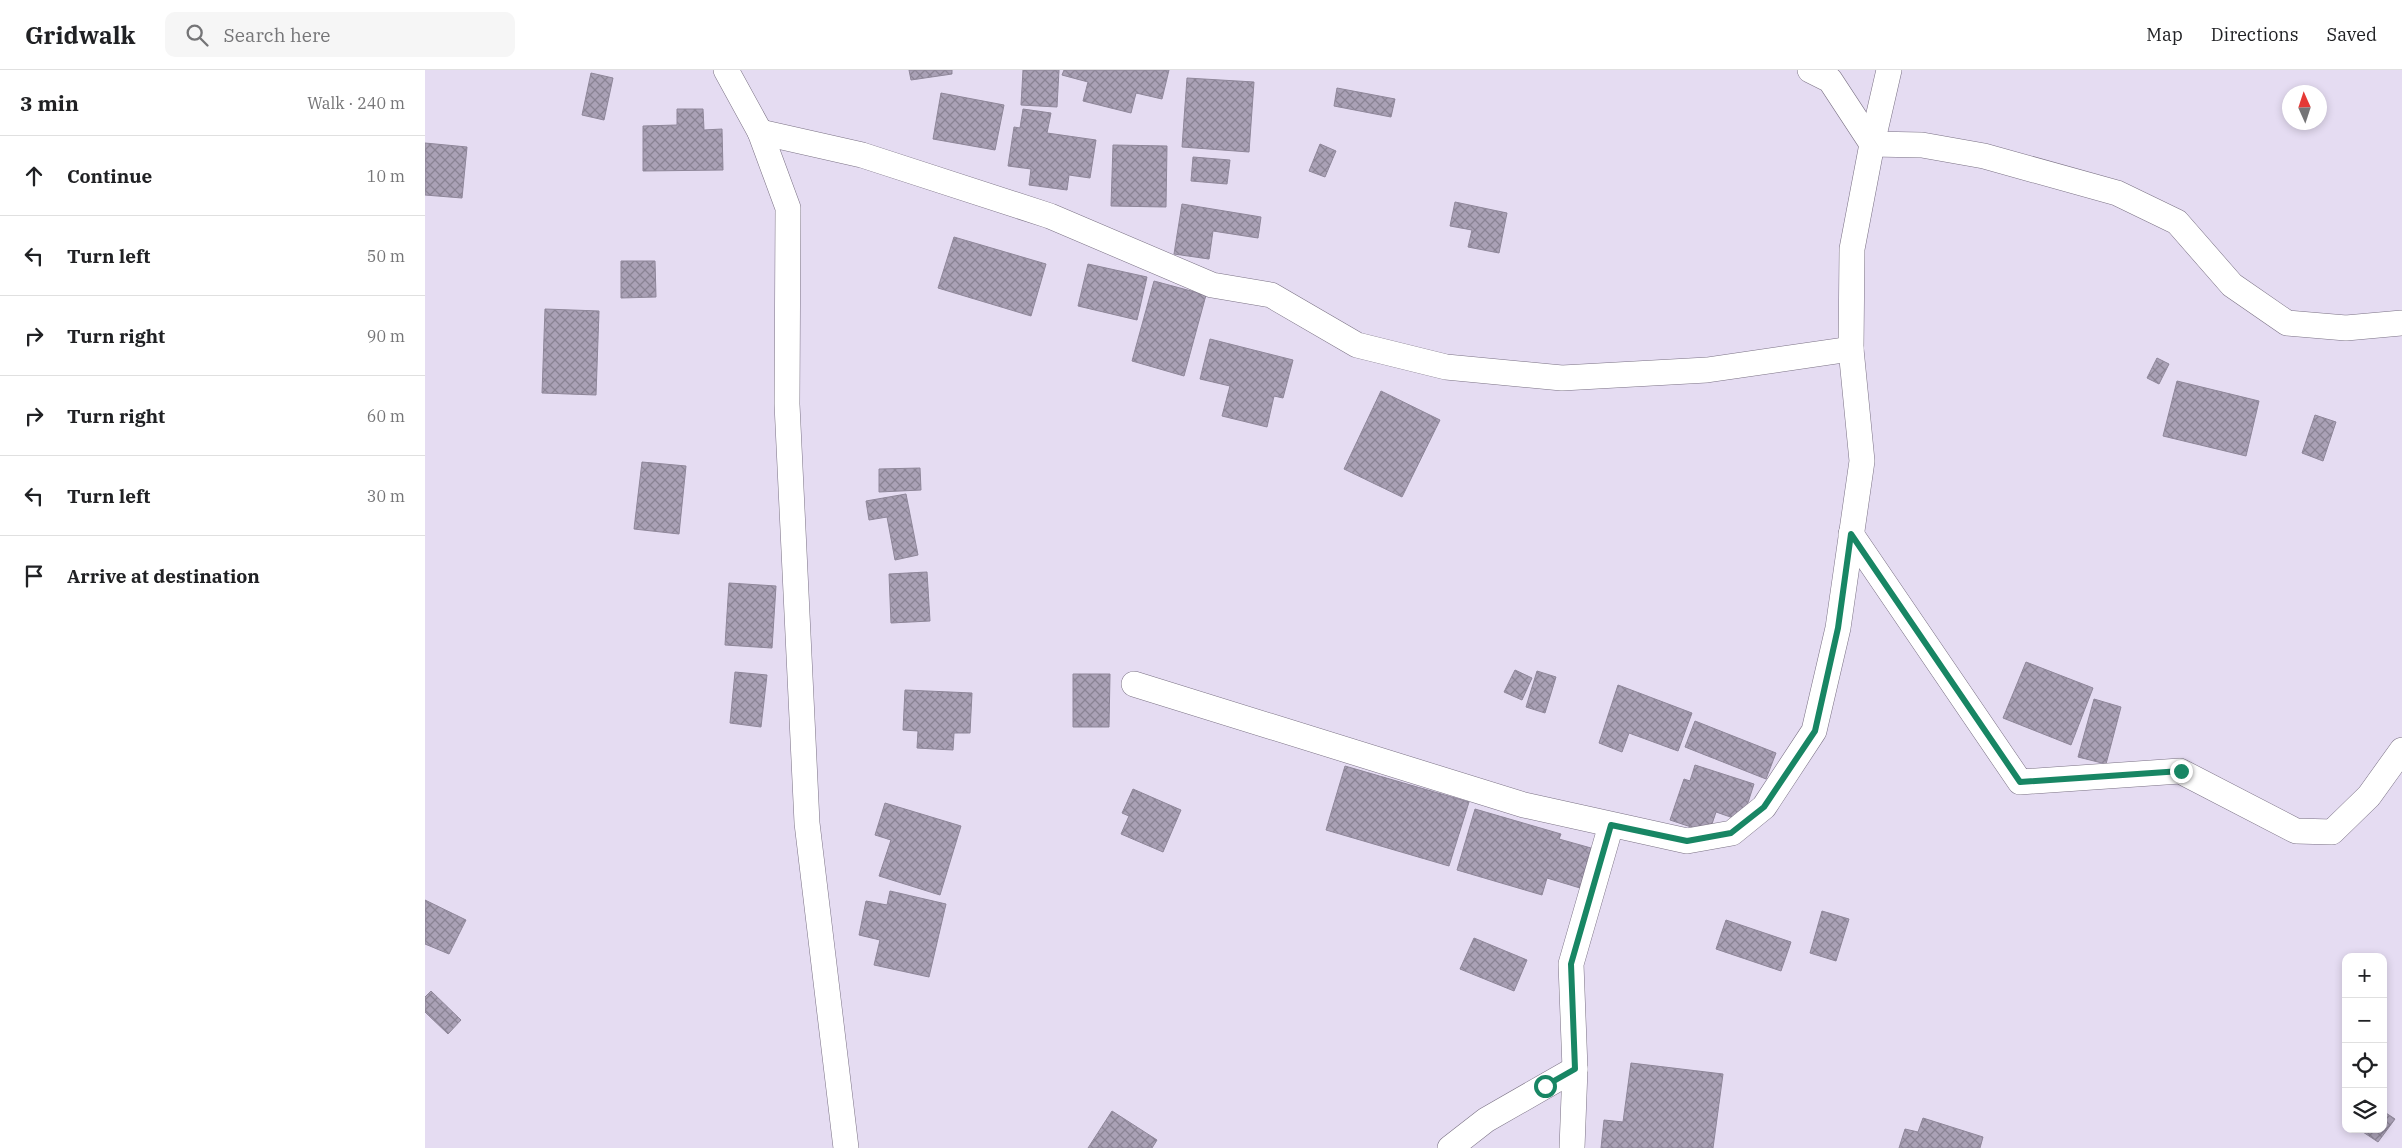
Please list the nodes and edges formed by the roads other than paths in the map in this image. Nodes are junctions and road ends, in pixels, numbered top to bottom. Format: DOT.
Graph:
graph roads {
  1 [pos="726,70"];
  2 [pos="1810,70"];
  3 [pos="1889,70"];
  4 [pos="760,132"];
  5 [pos="1872,144"];
  6 [pos="2402,323"];
  7 [pos="1851,349"];
  8 [pos="1851,534"];
  9 [pos="1134,684"];
  10 [pos="2402,750"];
  11 [pos="1611,825"];
  12 [pos="1575,1069"];
  13 [pos="851,1144"];
  14 [pos="1450,1148"];
  15 [pos="1572,1148"];
  1 -- 4 [label="street"];
  2 -- 5 [label="street"];
  3 -- 5 [label="street"];
  4 -- 7 [label="street"];
  4 -- 13 [label="street"];
  5 -- 6 [label="street"];
  5 -- 7 [label="street"];
  7 -- 8 [label="street"];
  8 -- 10 [label="street"];
  8 -- 11 [label="street"];
  9 -- 11 [label="street"];
  11 -- 12 [label="street"];
  12 -- 14 [label="street"];
  12 -- 15 [label="street"];
}
